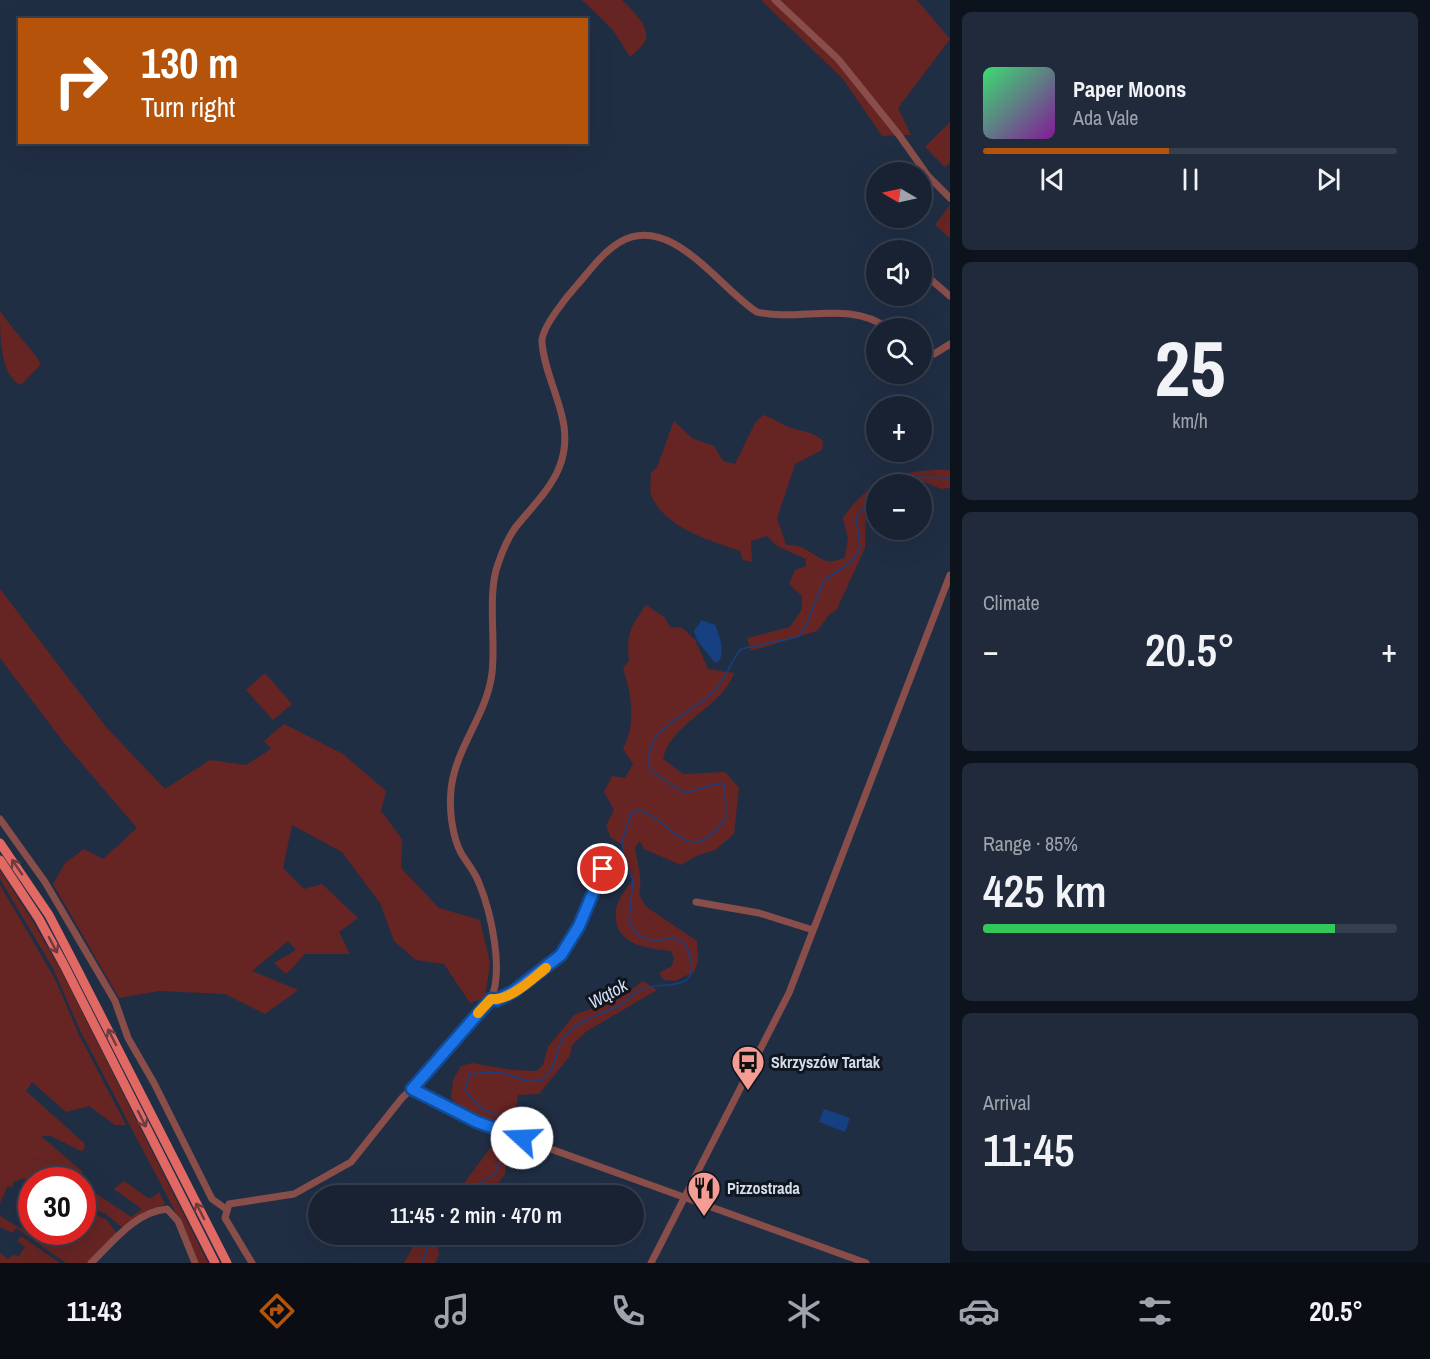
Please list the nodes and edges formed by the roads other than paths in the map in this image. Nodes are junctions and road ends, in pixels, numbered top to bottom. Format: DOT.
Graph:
graph roads {
  1 [pos="775,0"];
  2 [pos="950,198"];
  3 [pos="932,280"];
  4 [pos="950,296"];
  5 [pos="866,320"];
  6 [pos="950,344"];
  7 [pos="932,354"];
  8 [pos="950,575"];
  9 [pos="0,819"];
  10 [pos="0,843"];
  11 [pos="0,860"];
  12 [pos="603,869"];
  13 [pos="696,902"];
  14 [pos="813,930"];
  15 [pos="491,999"];
  16 [pos="412,1089"];
  17 [pos="685,1198"];
  18 [pos="226,1209"];
  19 [pos="91,1263"];
  20 [pos="195,1263"];
  21 [pos="214,1263"];
  22 [pos="227,1263"];
  23 [pos="252,1263"];
  24 [pos="651,1263"];
  25 [pos="866,1263"];
  1 -- 2 [label="street"];
  3 -- 4 [label="street"];
  5 -- 15 [label="street"];
  6 -- 7 [label="street"];
  8 -- 14 [label="street"];
  9 -- 18 [label="street"];
  22 -- 10 [label="main road, one-way"];
  11 -- 21 [label="main road, one-way"];
  12 -- 15 [label="street"];
  13 -- 14 [label="street"];
  14 -- 17 [label="street"];
  15 -- 16 [label="street"];
  16 -- 17 [label="street"];
  16 -- 18 [label="street"];
  17 -- 24 [label="street"];
  17 -- 25 [label="street"];
  18 -- 23 [label="street"];
  19 -- 20 [label="street"];
}
